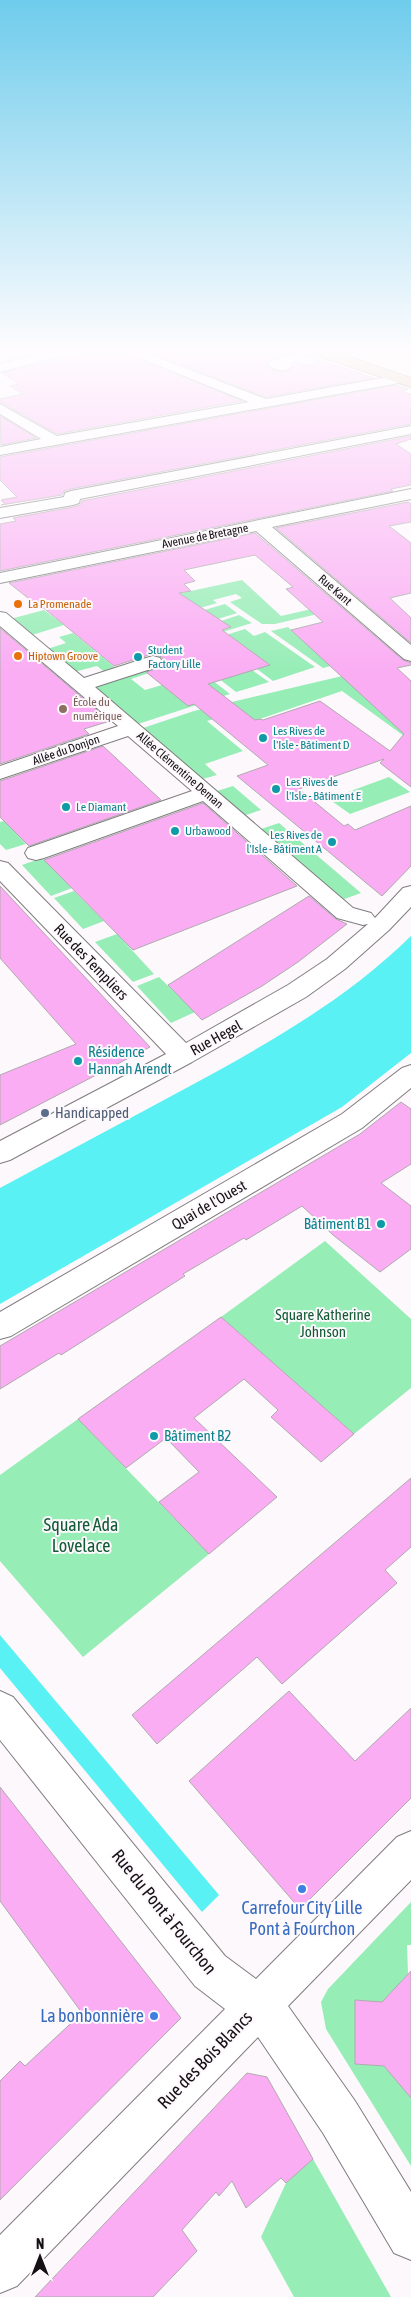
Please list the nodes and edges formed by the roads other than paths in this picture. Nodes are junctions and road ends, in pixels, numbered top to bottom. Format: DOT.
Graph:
graph roads {
  1 [pos="266,458"];
  2 [pos="411,494"];
  3 [pos="0,513"];
  4 [pos="259,525"];
  5 [pos="0,578"];
  6 [pos="0,617"];
  7 [pos="411,655"];
  8 [pos="153,662"];
  9 [pos="81,684"];
  10 [pos="132,728"];
  11 [pos="0,772"];
  12 [pos="206,793"];
  13 [pos="36,853"];
  14 [pos="0,868"];
  15 [pos="25,892"];
  16 [pos="411,893"];
  17 [pos="0,901"];
  18 [pos="363,918"];
  19 [pos="183,1056"];
  20 [pos="411,1074"];
  21 [pos="0,1153"];
  22 [pos="0,1327"];
  23 [pos="0,1710"];
  24 [pos="411,1851"];
  25 [pos="257,2006"];
  26 [pos="411,2236"];
  27 [pos="0,2269"];
  1 -- 3 [label="street"];
  2 -- 4 [label="street, Avenue de Bretagne"];
  4 -- 5 [label="street, Avenue de Bretagne"];
  4 -- 7 [label="street, Rue Kant"];
  6 -- 9 [label="street, Allée Clémentine Deman"];
  8 -- 9 [label="street"];
  9 -- 10 [label="street, Allée Clémentine Deman"];
  10 -- 11 [label="street, Allée du Donjon"];
  10 -- 12 [label="street, Allée Clémentine Deman"];
  12 -- 13 [label="street"];
  12 -- 18 [label="street, Allée Clémentine Deman"];
  14 -- 15 [label="street, Rue des Templiers"];
  15 -- 17 [label="street"];
  15 -- 19 [label="street, Rue des Templiers"];
  16 -- 19 [label="street, Rue Hegel"];
  19 -- 21 [label="street, Rue Hegel"];
  20 -- 22 [label="street, Quai de l'Ouest"];
  23 -- 25 [label="street, Rue du Pont à Fourchon"];
  24 -- 25 [label="street, Rue des Bois Blancs"];
  25 -- 26 [label="street, Rue du Pont à Fourchon"];
  25 -- 27 [label="street, Rue des Bois Blancs"];
}
